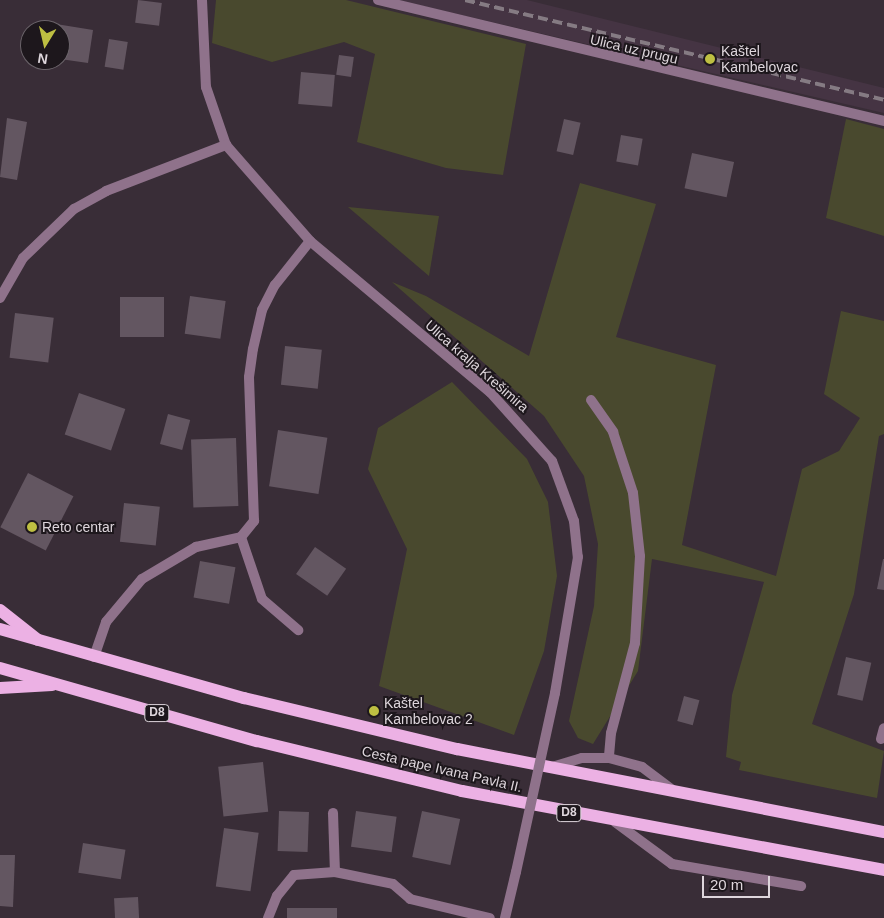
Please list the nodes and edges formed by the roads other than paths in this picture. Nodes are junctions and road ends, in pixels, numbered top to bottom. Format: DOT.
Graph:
graph roads {
  1 [pos="202,0"];
  2 [pos="378,0"];
  3 [pos="884,121"];
  4 [pos="226,146"];
  5 [pos="310,241"];
  6 [pos="0,298"];
  7 [pos="592,400"];
  8 [pos="241,536"];
  9 [pos="0,610"];
  10 [pos="0,630"];
  11 [pos="298,630"];
  12 [pos="40,641"];
  13 [pos="94,656"];
  14 [pos="0,668"];
  15 [pos="56,684"];
  16 [pos="0,688"];
  17 [pos="609,758"];
  18 [pos="545,769"];
  19 [pos="678,795"];
  20 [pos="332,813"];
  21 [pos="615,822"];
  22 [pos="884,832"];
  23 [pos="884,870"];
  24 [pos="335,872"];
  25 [pos="801,886"];
  26 [pos="268,918"];
  27 [pos="490,918"];
  28 [pos="505,918"];
  1 -- 4 [label="street, Ulica kralja Krešimira"];
  2 -- 3 [label="street, Ulica uz prugu"];
  4 -- 5 [label="street, Ulica kralja Krešimira"];
  4 -- 6 [label="street"];
  5 -- 8 [label="street"];
  5 -- 28 [label="street, Ulica kralja Krešimira, bridge"];
  7 -- 17 [label="street"];
  8 -- 11 [label="street"];
  8 -- 13 [label="street"];
  9 -- 12 [label="main road"];
  10 -- 12 [label="main road, Cesta pape Ivana Pavla II."];
  12 -- 13 [label="main road, Cesta pape Ivana Pavla II."];
  13 -- 18 [label="main road, Cesta pape Ivana Pavla II."];
  14 -- 15 [label="main road, Cesta pape Ivana Pavla II. / D8"];
  15 -- 16 [label="main road"];
  15 -- 21 [label="main road, Cesta pape Ivana Pavla II. / D8"];
  17 -- 18 [label="street"];
  17 -- 19 [label="street"];
  18 -- 19 [label="main road, Cesta pape Ivana Pavla II."];
  19 -- 22 [label="main road, Cesta pape Ivana Pavla II."];
  20 -- 24 [label="street"];
  21 -- 23 [label="main road, Cesta pape Ivana Pavla II. / D8"];
  21 -- 25 [label="street"];
  24 -- 26 [label="street"];
  24 -- 27 [label="street"];
}
